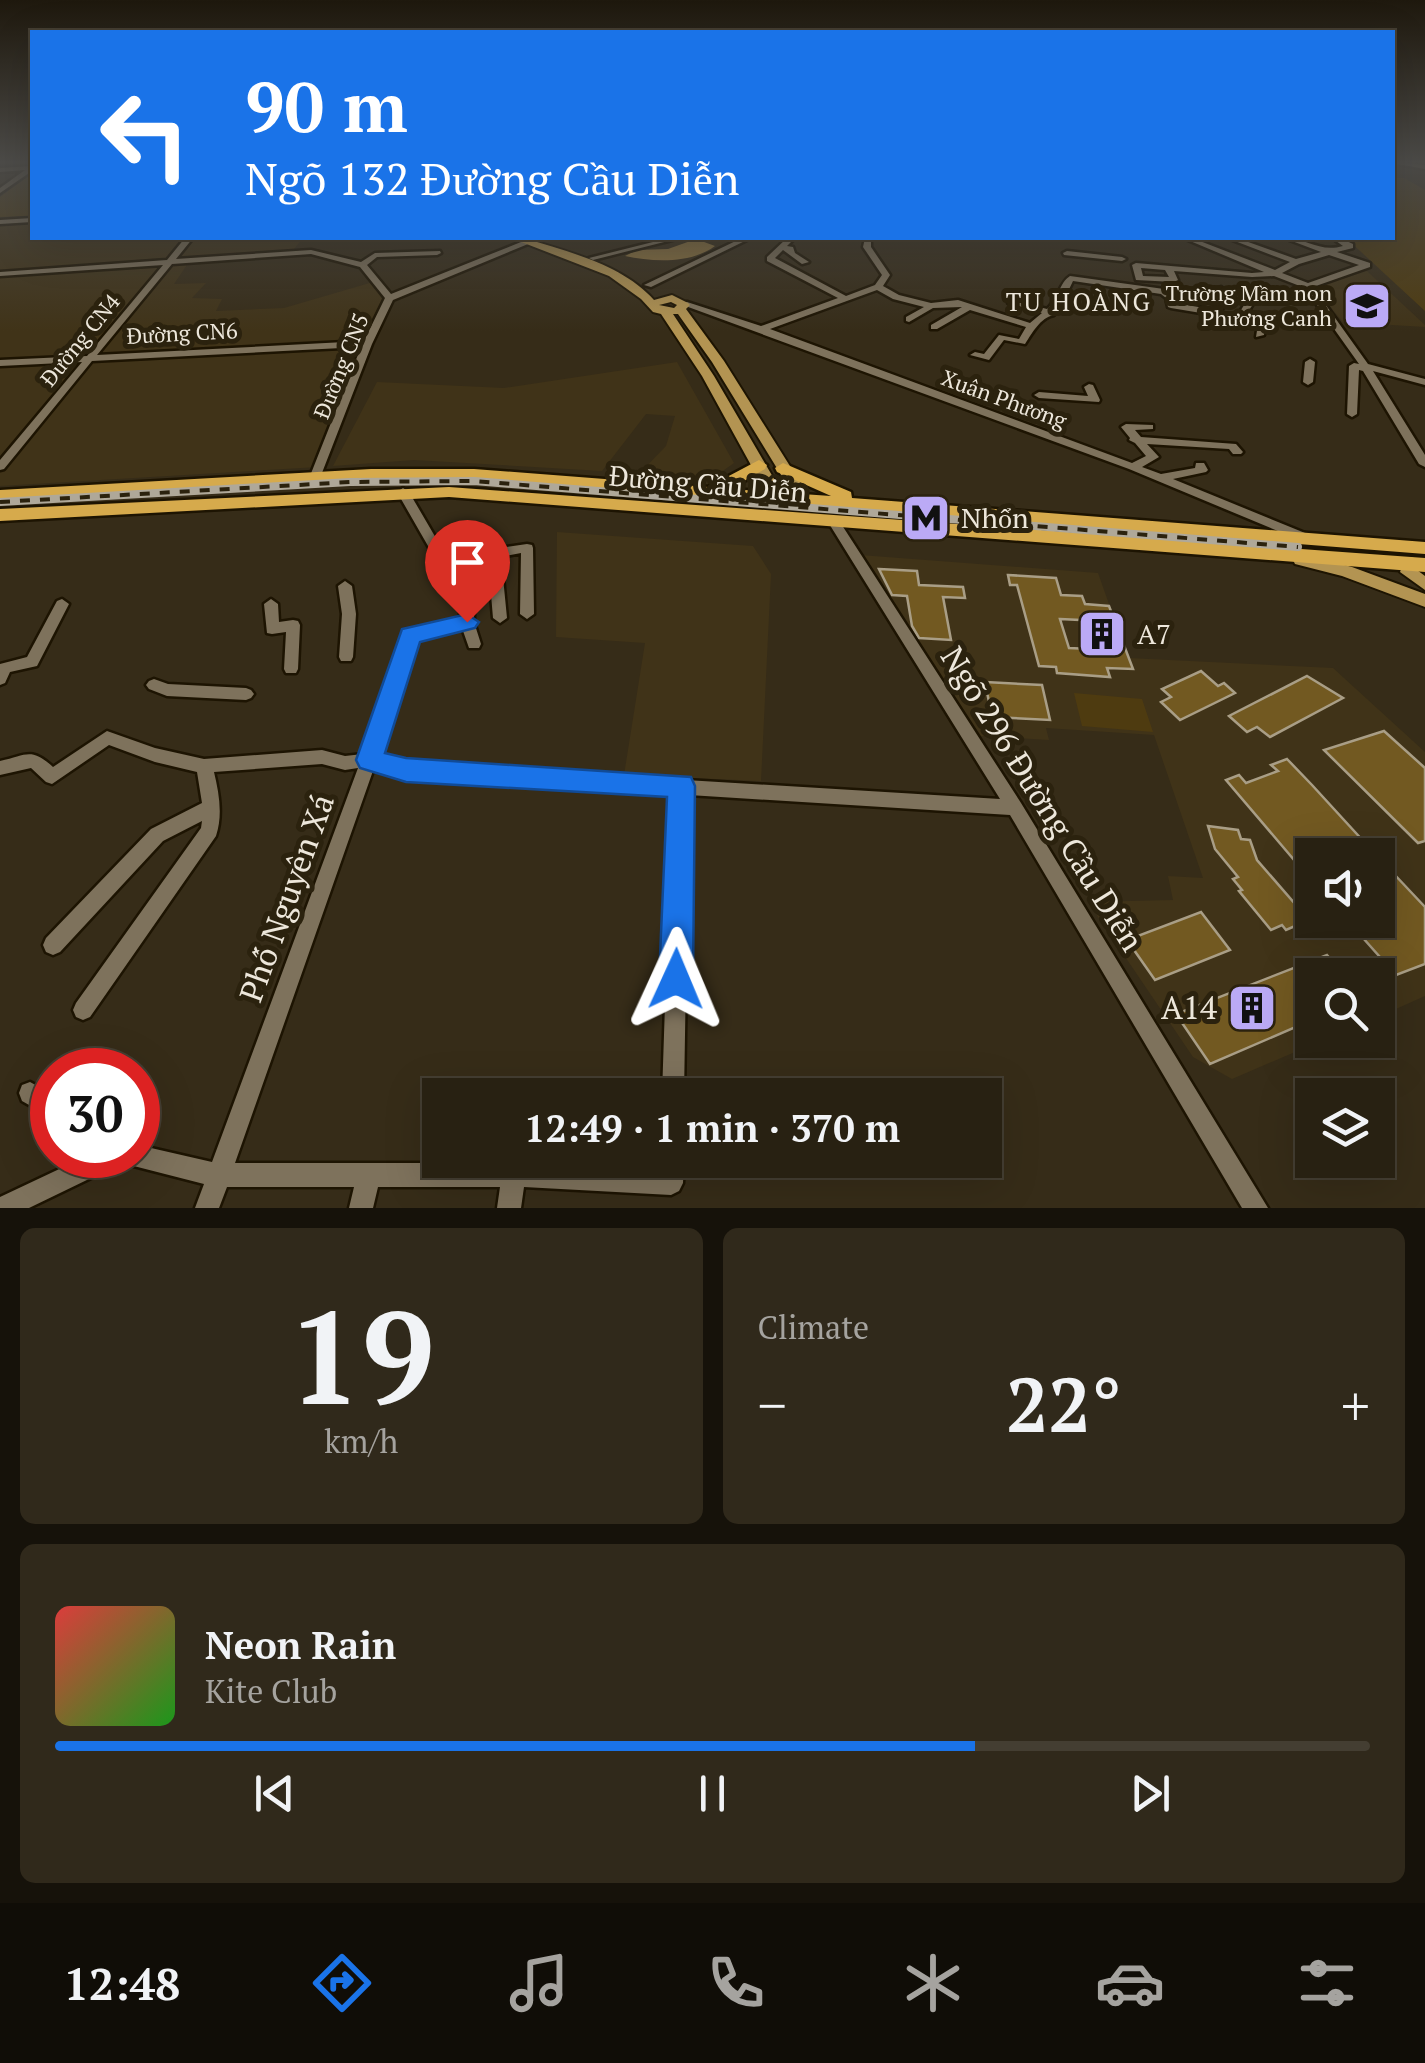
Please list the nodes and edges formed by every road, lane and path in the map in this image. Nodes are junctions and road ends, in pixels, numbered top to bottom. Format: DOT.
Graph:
graph roads {
  1 [pos="30,220"];
  2 [pos="0,222"];
  3 [pos="187,240"];
  4 [pos="535,240"];
  5 [pos="668,240"];
  6 [pos="743,240"];
  7 [pos="789,240"];
  8 [pos="868,240"];
  9 [pos="1194,240"];
  10 [pos="1236,240"];
  11 [pos="1254,240"];
  12 [pos="1293,240"];
  13 [pos="1339,240"];
  14 [pos="781,248"];
  15 [pos="1332,252"];
  16 [pos="437,253"];
  17 [pos="593,258"];
  18 [pos="1122,259"];
  19 [pos="1104,260"];
  20 [pos="1308,260"];
  21 [pos="805,262"];
  22 [pos="1296,262"];
  23 [pos="166,264"];
  24 [pos="363,265"];
  25 [pos="1168,267"];
  26 [pos="1276,273"];
  27 [pos="0,274"];
  28 [pos="1153,279"];
  29 [pos="648,285"];
  30 [pos="1308,286"];
  31 [pos="878,287"];
  32 [pos="1152,290"];
  33 [pos="1220,290"];
  34 [pos="389,298"];
  35 [pos="846,298"];
  36 [pos="1011,301"];
  37 [pos="1250,302"];
  38 [pos="671,305"];
  39 [pos="1171,305"];
  40 [pos="931,306"];
  41 [pos="970,306"];
  42 [pos="1218,308"];
  43 [pos="1207,310"];
  44 [pos="1050,313"];
  45 [pos="1242,314"];
  46 [pos="1165,318"];
  47 [pos="1263,318"];
  48 [pos="909,319"];
  49 [pos="1031,326"];
  50 [pos="934,327"];
  51 [pos="761,330"];
  52 [pos="1259,335"];
  53 [pos="366,344"];
  54 [pos="92,358"];
  55 [pos="998,362"];
  56 [pos="1310,362"];
  57 [pos="0,363"];
  58 [pos="1365,368"];
  59 [pos="1308,382"];
  60 [pos="1425,382"];
  61 [pos="1090,387"];
  62 [pos="1039,395"];
  63 [pos="1352,414"];
  64 [pos="1149,427"];
  65 [pos="1134,440"];
  66 [pos="1237,452"];
  67 [pos="759,464"];
  68 [pos="1425,464"];
  69 [pos="1200,465"];
  70 [pos="0,466"];
  71 [pos="1133,467"];
  72 [pos="784,468"];
  73 [pos="316,476"];
  74 [pos="1159,478"];
  75 [pos="77,490"];
  76 [pos="403,492"];
  77 [pos="712,492"];
  78 [pos="0,495"];
  79 [pos="776,496"];
  80 [pos="802,498"];
  81 [pos="860,502"];
  82 [pos="61,512"];
  83 [pos="0,516"];
  84 [pos="788,518"];
  85 [pos="825,521"];
  86 [pos="1307,538"];
  87 [pos="1425,548"];
  88 [pos="494,551"];
  89 [pos="1271,555"];
  90 [pos="444,562"];
  91 [pos="1418,564"];
  92 [pos="1425,584"];
  93 [pos="346,586"];
  94 [pos="1425,600"];
  95 [pos="62,604"];
  96 [pos="272,604"];
  97 [pos="527,614"];
  98 [pos="500,618"];
  99 [pos="467,622"];
  100 [pos="474,644"];
  101 [pos="346,657"];
  102 [pos="292,669"];
  103 [pos="0,679"];
  104 [pos="154,685"];
  105 [pos="246,694"];
  106 [pos="369,760"];
  107 [pos="2,764"];
  108 [pos="204,766"];
  109 [pos="681,786"];
  110 [pos="210,808"];
  111 [pos="1015,808"];
  112 [pos="52,945"];
  113 [pos="83,1010"];
  114 [pos="673,1078"];
  115 [pos="160,1162"];
  116 [pos="217,1174"];
  117 [pos="369,1175"];
  118 [pos="422,1175"];
  119 [pos="66,1178"];
  120 [pos="514,1178"];
  121 [pos="3,1208"];
  122 [pos="206,1208"];
  123 [pos="361,1208"];
  124 [pos="509,1208"];
  125 [pos="1256,1208"];
  1 -- 2 [label="street"];
  3 -- 23 [label="street, Đường CN4"];
  4 -- 17 [label="main road"];
  4 -- 34 [label="street, Đường CN5"];
  4 -- 38 [label="main road"];
  5 -- 17 [label="street"];
  6 -- 29 [label="street"];
  7 -- 14 [label="street"];
  8 -- 31 [label="street"];
  9 -- 26 [label="street"];
  10 -- 22 [label="street"];
  11 -- 20 [label="street"];
  12 -- 15 [label="street"];
  13 -- 15 [label="street"];
  14 -- 21 [label="street"];
  14 -- 35 [label="street"];
  15 -- 20 [label="street"];
  15 -- 30 [label="street"];
  16 -- 24 [label="street"];
  17 -- 29 [label="main road"];
  18 -- 19 [label="street"];
  19 -- 19 [label="street"];
  20 -- 22 [label="street"];
  22 -- 26 [label="street"];
  23 -- 24 [label="street"];
  23 -- 27 [label="street"];
  23 -- 54 [label="street, Đường CN4"];
  24 -- 34 [label="street"];
  25 -- 26 [label="street"];
  25 -- 28 [label="street"];
  25 -- 28 [label="street"];
  26 -- 30 [label="street"];
  28 -- 32 [label="street"];
  29 -- 38 [label="main road"];
  30 -- 58 [label="street"];
  31 -- 35 [label="street"];
  31 -- 40 [label="street"];
  32 -- 39 [label="street"];
  32 -- 44 [label="street"];
  33 -- 42 [label="street"];
  34 -- 53 [label="street, Đường CN5"];
  35 -- 51 [label="street"];
  36 -- 44 [label="street"];
  37 -- 45 [label="street"];
  38 -- 51 [label="street, Xuân Phương"];
  38 -- 67 [label="main road"];
  38 -- 72 [label="main road"];
  39 -- 43 [label="street"];
  39 -- 46 [label="street"];
  40 -- 41 [label="street"];
  40 -- 48 [label="street"];
  41 -- 49 [label="street"];
  41 -- 50 [label="street"];
  44 -- 49 [label="street"];
  47 -- 52 [label="street"];
  49 -- 55 [label="street"];
  51 -- 71 [label="street, Xuân Phương"];
  53 -- 54 [label="street, Đường CN6"];
  53 -- 73 [label="street, Đường CN5"];
  54 -- 57 [label="street, Đường CN6"];
  54 -- 70 [label="street, Đường CN4"];
  56 -- 59 [label="street"];
  58 -- 60 [label="street"];
  58 -- 63 [label="street"];
  58 -- 68 [label="street"];
  61 -- 62 [label="street"];
  64 -- 65 [label="street"];
  65 -- 66 [label="street"];
  65 -- 71 [label="street"];
  67 -- 77 [label="highway"];
  67 -- 79 [label="main road"];
  69 -- 74 [label="street"];
  71 -- 74 [label="street, Xuân Phương"];
  72 -- 80 [label="main road"];
  72 -- 81 [label="highway"];
  73 -- 75 [label="highway, Đường Cầu Diễn"];
  73 -- 77 [label="highway, Đường Cầu Diễn"];
  74 -- 86 [label="street, Xuân Phương"];
  75 -- 78 [label="highway, Đường Cầu Diễn"];
  75 -- 82 [label="highway"];
  76 -- 82 [label="highway, Đường Cầu Diễn"];
  76 -- 84 [label="highway, Đường Cầu Diễn"];
  76 -- 90 [label="street"];
  77 -- 79 [label="highway, Đường Cầu Diễn"];
  79 -- 80 [label="highway, Đường Cầu Diễn"];
  79 -- 84 [label="highway"];
  80 -- 81 [label="highway, Đường Cầu Diễn"];
  80 -- 85 [label="highway"];
  81 -- 86 [label="highway, Đường Cầu Diễn"];
  82 -- 83 [label="highway, Đường Cầu Diễn"];
  84 -- 85 [label="highway, Đường Cầu Diễn"];
  85 -- 89 [label="highway, Đường Cầu Diễn"];
  85 -- 111 [label="street, Ngõ 296 Đường Cầu Diễn"];
  86 -- 87 [label="highway, Đường Cầu Diễn"];
  88 -- 90 [label="street"];
  88 -- 97 [label="street"];
  88 -- 98 [label="street"];
  89 -- 91 [label="highway, Đường Cầu Diễn"];
  89 -- 94 [label="main road"];
  90 -- 99 [label="street"];
  91 -- 92 [label="main road"];
  93 -- 101 [label="street"];
  95 -- 103 [label="street"];
  96 -- 102 [label="street"];
  99 -- 100 [label="street"];
  99 -- 106 [label="street, Phố Nguyên Xá"];
  104 -- 105 [label="street"];
  106 -- 108 [label="street"];
  106 -- 109 [label="street"];
  106 -- 116 [label="street, Phố Nguyên Xá"];
  107 -- 108 [label="street"];
  108 -- 110 [label="street"];
  109 -- 111 [label="street"];
  109 -- 114 [label="street"];
  110 -- 112 [label="street"];
  110 -- 113 [label="street"];
  111 -- 125 [label="street, Ngõ 296 Đường Cầu Diễn"];
  115 -- 116 [label="street"];
  116 -- 117 [label="street"];
  116 -- 122 [label="street, Phố Nguyên Xá"];
  117 -- 118 [label="street"];
  117 -- 123 [label="street"];
  119 -- 121 [label="street"];
  120 -- 124 [label="street"];
}
